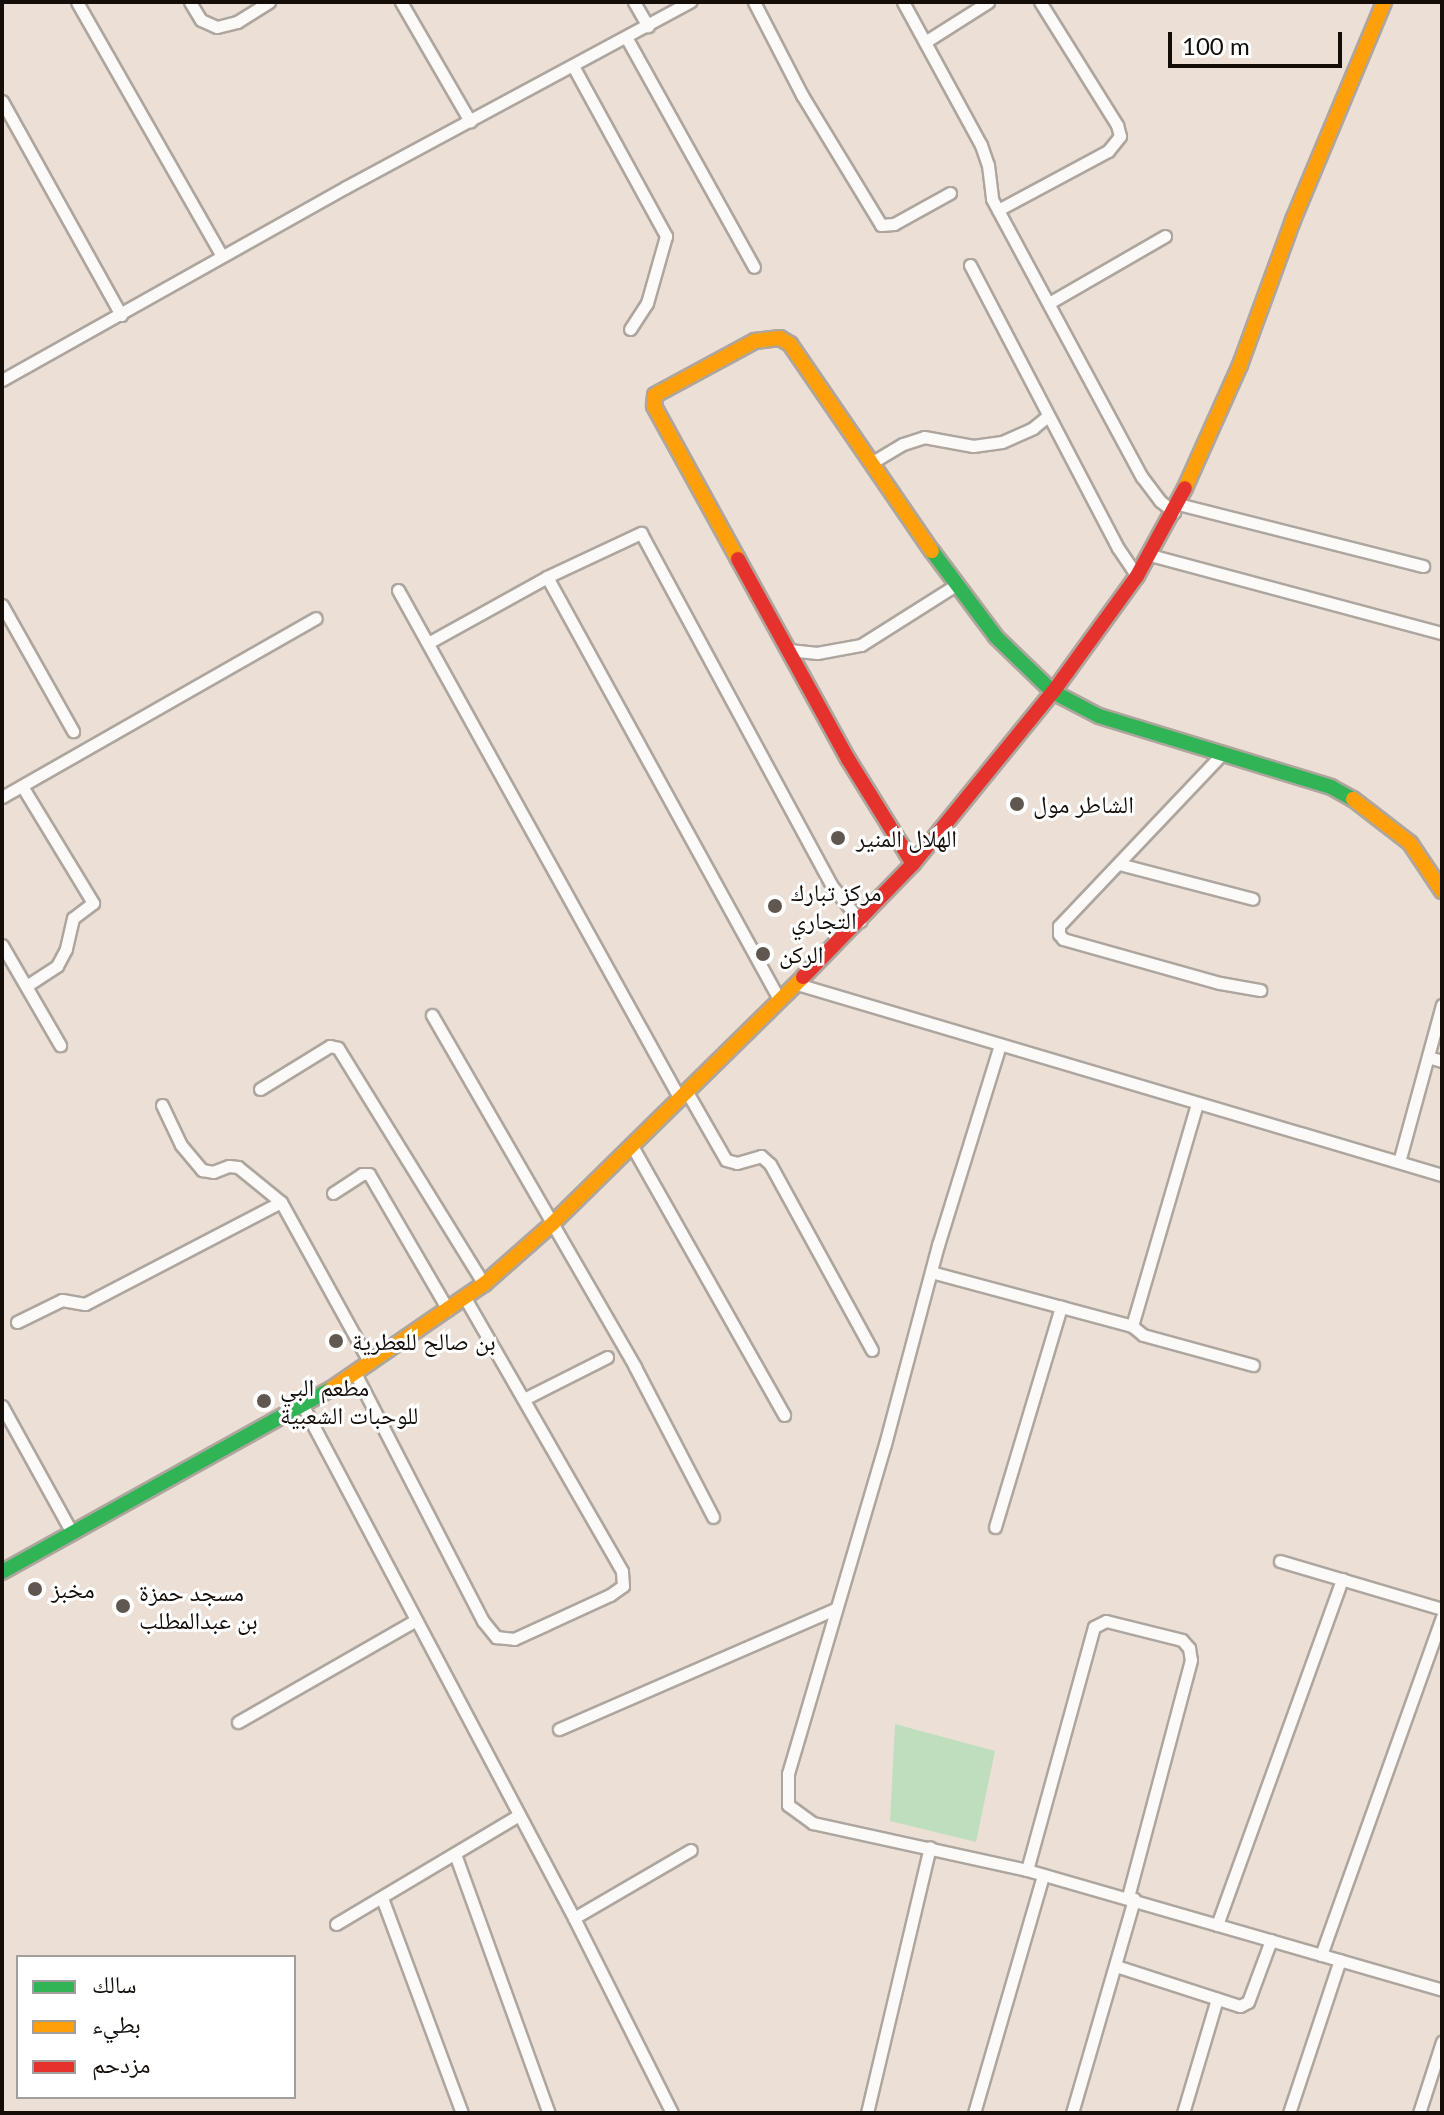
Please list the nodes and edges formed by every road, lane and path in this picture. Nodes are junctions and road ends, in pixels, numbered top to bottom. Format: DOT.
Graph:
graph roads {
  1 [pos="77,2"];
  2 [pos="190,2"];
  3 [pos="269,2"];
  4 [pos="401,2"];
  5 [pos="634,2"];
  6 [pos="690,2"];
  7 [pos="754,2"];
  8 [pos="903,2"];
  9 [pos="988,2"];
  10 [pos="1040,2"];
  11 [pos="1384,2"];
  12 [pos="648,26"];
  13 [pos="626,37"];
  14 [pos="925,42"];
  15 [pos="573,66"];
  16 [pos="2,101"];
  17 [pos="470,121"];
  18 [pos="950,193"];
  19 [pos="998,210"];
  20 [pos="1165,236"];
  21 [pos="222,256"];
  22 [pos="970,265"];
  23 [pos="754,267"];
  24 [pos="1049,303"];
  25 [pos="121,315"];
  26 [pos="630,329"];
  27 [pos="2,380"];
  28 [pos="1048,416"];
  29 [pos="871,463"];
  30 [pos="1176,508"];
  31 [pos="1150,555"];
  32 [pos="1423,566"];
  33 [pos="1137,576"];
  34 [pos="547,577"];
  35 [pos="956,585"];
  36 [pos="398,590"];
  37 [pos="2,605"];
  38 [pos="316,618"];
  39 [pos="1442,633"];
  40 [pos="428,643"];
  41 [pos="789,650"];
  42 [pos="1053,692"];
  43 [pos="73,731"];
  44 [pos="1222,754"];
  45 [pos="22,786"];
  46 [pos="2,797"];
  47 [pos="913,864"];
  48 [pos="1119,864"];
  49 [pos="1442,891"];
  50 [pos="1253,899"];
  51 [pos="860,921"];
  52 [pos="2,945"];
  53 [pos="797,984"];
  54 [pos="28,985"];
  55 [pos="1260,990"];
  56 [pos="780,1000"];
  57 [pos="1442,1005"];
  58 [pos="432,1015"];
  59 [pos="60,1045"];
  60 [pos="1000,1045"];
  61 [pos="1428,1057"];
  62 [pos="1442,1061"];
  63 [pos="260,1089"];
  64 [pos="683,1095"];
  65 [pos="1197,1104"];
  66 [pos="162,1105"];
  67 [pos="632,1146"];
  68 [pos="1399,1162"];
  69 [pos="1442,1175"];
  70 [pos="333,1193"];
  71 [pos="281,1202"];
  72 [pos="552,1224"];
  73 [pos="931,1272"];
  74 [pos="484,1284"];
  75 [pos="465,1298"];
  76 [pos="1061,1307"];
  77 [pos="448,1310"];
  78 [pos="17,1322"];
  79 [pos="1132,1326"];
  80 [pos="872,1350"];
  81 [pos="607,1357"];
  82 [pos="370,1363"];
  83 [pos="1253,1365"];
  84 [pos="355,1373"];
  85 [pos="524,1399"];
  86 [pos="303,1406"];
  87 [pos="3,1412"];
  88 [pos="784,1415"];
  89 [pos="713,1517"];
  90 [pos="995,1527"];
  91 [pos="72,1533"];
  92 [pos="1280,1561"];
  93 [pos="2,1572"];
  94 [pos="1342,1579"];
  95 [pos="835,1609"];
  96 [pos="1442,1609"];
  97 [pos="1442,1617"];
  98 [pos="416,1620"];
  99 [pos="238,1722"];
  100 [pos="559,1729"];
  101 [pos="519,1815"];
  102 [pos="930,1847"];
  103 [pos="691,1850"];
  104 [pos="455,1854"];
  105 [pos="1027,1870"];
  106 [pos="1043,1875"];
  107 [pos="382,1898"];
  108 [pos="1131,1898"];
  109 [pos="574,1918"];
  110 [pos="336,1924"];
  111 [pos="1217,1925"];
  112 [pos="1271,1940"];
  113 [pos="1321,1955"];
  114 [pos="1340,1960"];
  115 [pos="1116,1966"];
  116 [pos="1442,1990"];
  117 [pos="1217,1999"];
  118 [pos="1442,2042"];
  119 [pos="462,2113"];
  120 [pos="549,2113"];
  121 [pos="672,2113"];
  122 [pos="867,2113"];
  123 [pos="974,2113"];
  124 [pos="1072,2113"];
  125 [pos="1183,2113"];
  126 [pos="1289,2113"];
  127 [pos="1419,2113"];
  1 -- 21 [label="street"];
  2 -- 3 [label="street"];
  4 -- 17 [label="street"];
  5 -- 12 [label="street"];
  6 -- 12 [label="street"];
  7 -- 18 [label="street"];
  8 -- 14 [label="street"];
  9 -- 14 [label="street"];
  10 -- 19 [label="street"];
  11 -- 30 [label="main road"];
  12 -- 13 [label="street"];
  13 -- 15 [label="street"];
  13 -- 23 [label="street"];
  14 -- 19 [label="street"];
  15 -- 17 [label="street"];
  15 -- 26 [label="street"];
  16 -- 25 [label="street"];
  17 -- 21 [label="street"];
  19 -- 24 [label="street"];
  20 -- 24 [label="street"];
  21 -- 25 [label="street"];
  22 -- 28 [label="street"];
  24 -- 30 [label="street"];
  25 -- 27 [label="street"];
  28 -- 29 [label="street"];
  28 -- 33 [label="street"];
  29 -- 35 [label="main road"];
  29 -- 41 [label="main road"];
  30 -- 31 [label="main road"];
  30 -- 32 [label="street"];
  31 -- 33 [label="main road"];
  31 -- 39 [label="street"];
  33 -- 42 [label="main road"];
  34 -- 40 [label="street"];
  34 -- 51 [label="street"];
  34 -- 56 [label="street"];
  35 -- 41 [label="street"];
  35 -- 42 [label="main road"];
  36 -- 40 [label="street"];
  37 -- 43 [label="street"];
  38 -- 45 [label="street"];
  40 -- 64 [label="street"];
  41 -- 47 [label="main road"];
  42 -- 44 [label="main road"];
  42 -- 47 [label="main road"];
  44 -- 48 [label="street"];
  44 -- 49 [label="main road"];
  45 -- 46 [label="street"];
  45 -- 54 [label="street"];
  47 -- 51 [label="main road"];
  48 -- 50 [label="street"];
  48 -- 55 [label="street"];
  51 -- 53 [label="main road"];
  52 -- 54 [label="street"];
  53 -- 56 [label="main road"];
  53 -- 60 [label="street"];
  54 -- 59 [label="street"];
  56 -- 64 [label="main road"];
  57 -- 61 [label="street"];
  58 -- 72 [label="street"];
  60 -- 65 [label="street"];
  60 -- 73 [label="street"];
  61 -- 62 [label="street"];
  61 -- 68 [label="street"];
  63 -- 74 [label="street"];
  64 -- 67 [label="main road"];
  64 -- 80 [label="street"];
  65 -- 68 [label="street"];
  65 -- 79 [label="street"];
  66 -- 71 [label="street"];
  67 -- 72 [label="main road"];
  67 -- 88 [label="street"];
  68 -- 69 [label="street"];
  70 -- 77 [label="street"];
  71 -- 78 [label="street"];
  71 -- 82 [label="street"];
  72 -- 74 [label="main road"];
  72 -- 89 [label="street"];
  73 -- 76 [label="street"];
  73 -- 95 [label="street"];
  74 -- 75 [label="main road"];
  75 -- 77 [label="main road"];
  75 -- 85 [label="street"];
  76 -- 79 [label="street"];
  76 -- 90 [label="street"];
  77 -- 82 [label="main road"];
  79 -- 83 [label="street"];
  81 -- 85 [label="street"];
  82 -- 84 [label="main road"];
  84 -- 85 [label="street"];
  84 -- 86 [label="main road"];
  86 -- 91 [label="main road"];
  86 -- 98 [label="street"];
  87 -- 91 [label="street"];
  91 -- 93 [label="main road"];
  92 -- 94 [label="street"];
  94 -- 96 [label="street"];
  94 -- 111 [label="street"];
  95 -- 100 [label="street"];
  95 -- 102 [label="street"];
  97 -- 113 [label="street"];
  98 -- 99 [label="street"];
  98 -- 101 [label="street"];
  101 -- 104 [label="street"];
  101 -- 109 [label="street"];
  102 -- 105 [label="street"];
  102 -- 122 [label="street"];
  103 -- 109 [label="street"];
  104 -- 107 [label="street"];
  104 -- 120 [label="street"];
  105 -- 106 [label="street"];
  105 -- 108 [label="street"];
  106 -- 108 [label="street"];
  106 -- 123 [label="street"];
  107 -- 110 [label="street"];
  107 -- 119 [label="street"];
  108 -- 111 [label="street"];
  108 -- 115 [label="street"];
  109 -- 121 [label="street"];
  111 -- 112 [label="street"];
  112 -- 113 [label="street"];
  112 -- 117 [label="street"];
  113 -- 114 [label="street"];
  114 -- 116 [label="street"];
  114 -- 126 [label="street"];
  115 -- 117 [label="street"];
  115 -- 124 [label="street"];
  117 -- 125 [label="street"];
  118 -- 127 [label="street"];
}
